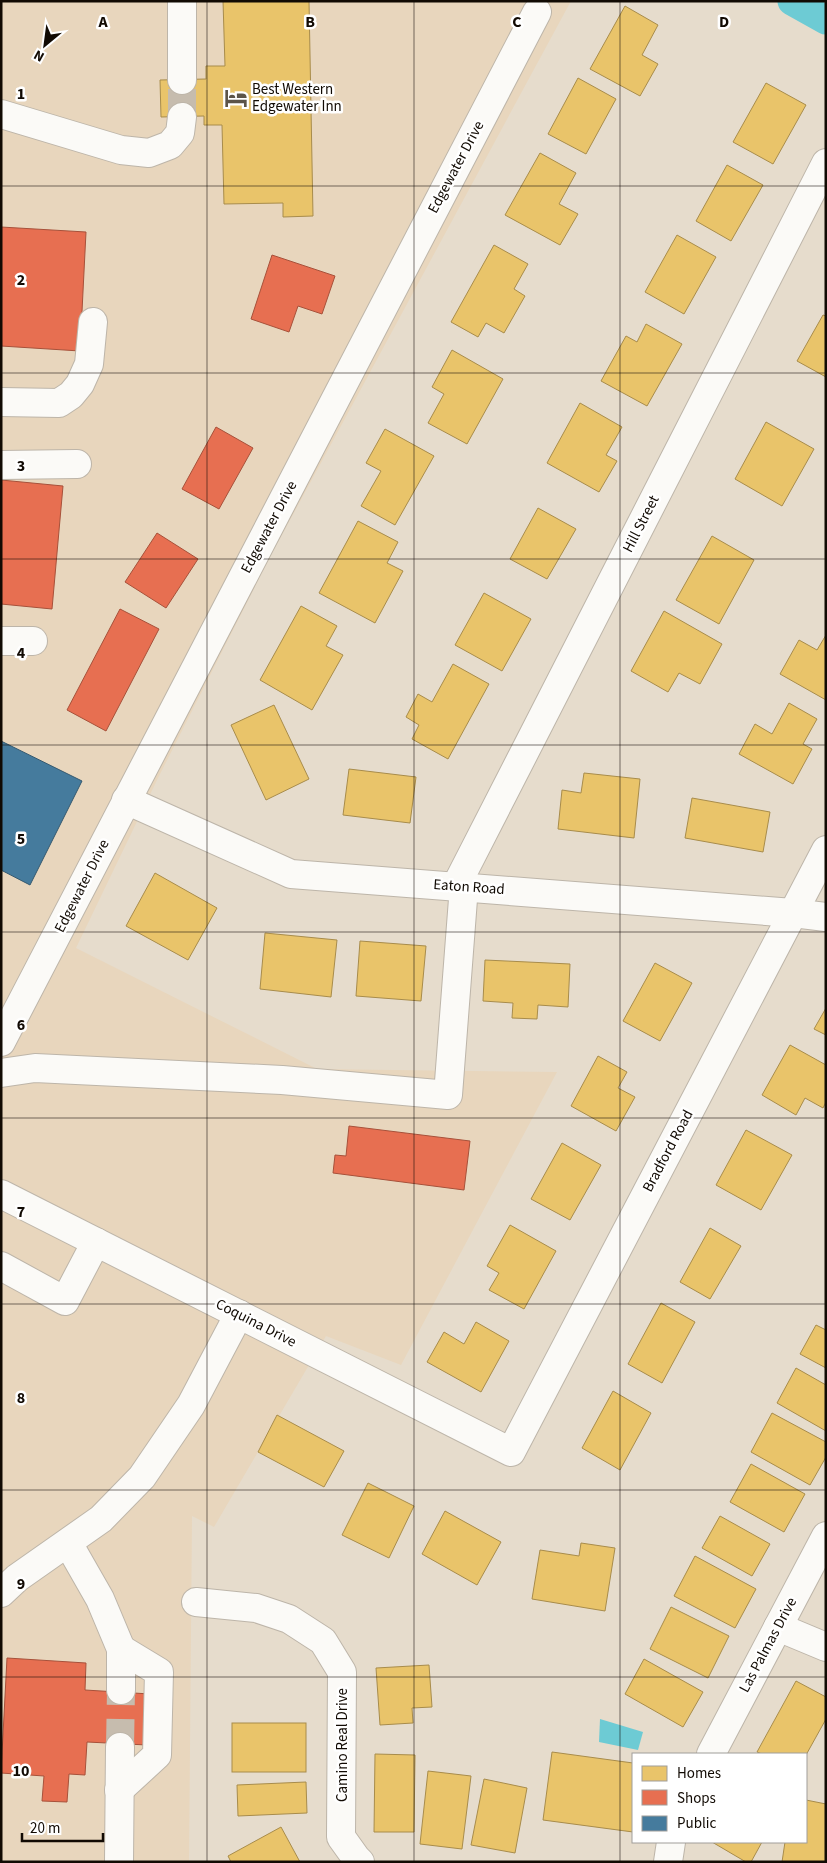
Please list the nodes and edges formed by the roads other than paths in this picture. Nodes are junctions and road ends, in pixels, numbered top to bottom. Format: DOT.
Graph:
graph roads {
  1 [pos="182,1"];
  2 [pos="537,12"];
  3 [pos="182,80"];
  4 [pos="1,114"];
  5 [pos="182,117"];
  6 [pos="826,163"];
  7 [pos="94,322"];
  8 [pos="1,402"];
  9 [pos="77,464"];
  10 [pos="1,466"];
  11 [pos="1,641"];
  12 [pos="33,641"];
  13 [pos="126,800"];
  14 [pos="826,850"];
  15 [pos="460,886"];
  16 [pos="793,913"];
  17 [pos="826,917"];
  18 [pos="1,1042"];
  19 [pos="1,1073"];
  20 [pos="1,1194"];
  21 [pos="96,1242"];
  22 [pos="1,1266"];
  23 [pos="239,1314"];
  24 [pos="510,1452"];
  25 [pos="826,1536"];
  26 [pos="68,1542"];
  27 [pos="1,1593"];
  28 [pos="196,1602"];
  29 [pos="778,1628"];
  30 [pos="826,1647"];
  31 [pos="120,1649"];
  32 [pos="121,1690"];
  33 [pos="120,1747"];
  34 [pos="712,1753"];
  35 [pos="119,1790"];
  36 [pos="671,1843"];
  37 [pos="118,1862"];
  38 [pos="360,1862"];
  39 [pos="668,1862"];
  1 -- 3 [label="street"];
  2 -- 13 [label="street, Edgewater Drive"];
  4 -- 5 [label="street"];
  6 -- 15 [label="street, Hill Street"];
  7 -- 8 [label="street"];
  9 -- 10 [label="street"];
  11 -- 12 [label="street"];
  13 -- 15 [label="street, Eaton Road"];
  13 -- 18 [label="street, Edgewater Drive"];
  14 -- 16 [label="street, Bradford Road"];
  15 -- 16 [label="street, Eaton Road"];
  15 -- 19 [label="street"];
  16 -- 17 [label="street, Eaton Road"];
  16 -- 24 [label="street, Bradford Road"];
  20 -- 21 [label="street, Coquina Drive"];
  21 -- 22 [label="street"];
  21 -- 23 [label="street, Coquina Drive"];
  23 -- 24 [label="street, Coquina Drive"];
  23 -- 26 [label="street"];
  25 -- 29 [label="street, Las Palmas Drive"];
  26 -- 27 [label="street"];
  26 -- 31 [label="street"];
  28 -- 38 [label="street, Camino Real Drive"];
  29 -- 30 [label="street"];
  29 -- 34 [label="street, Las Palmas Drive"];
  31 -- 32 [label="street"];
  31 -- 35 [label="street"];
  33 -- 35 [label="street"];
  35 -- 37 [label="street"];
  36 -- 39 [label="street"];
}
